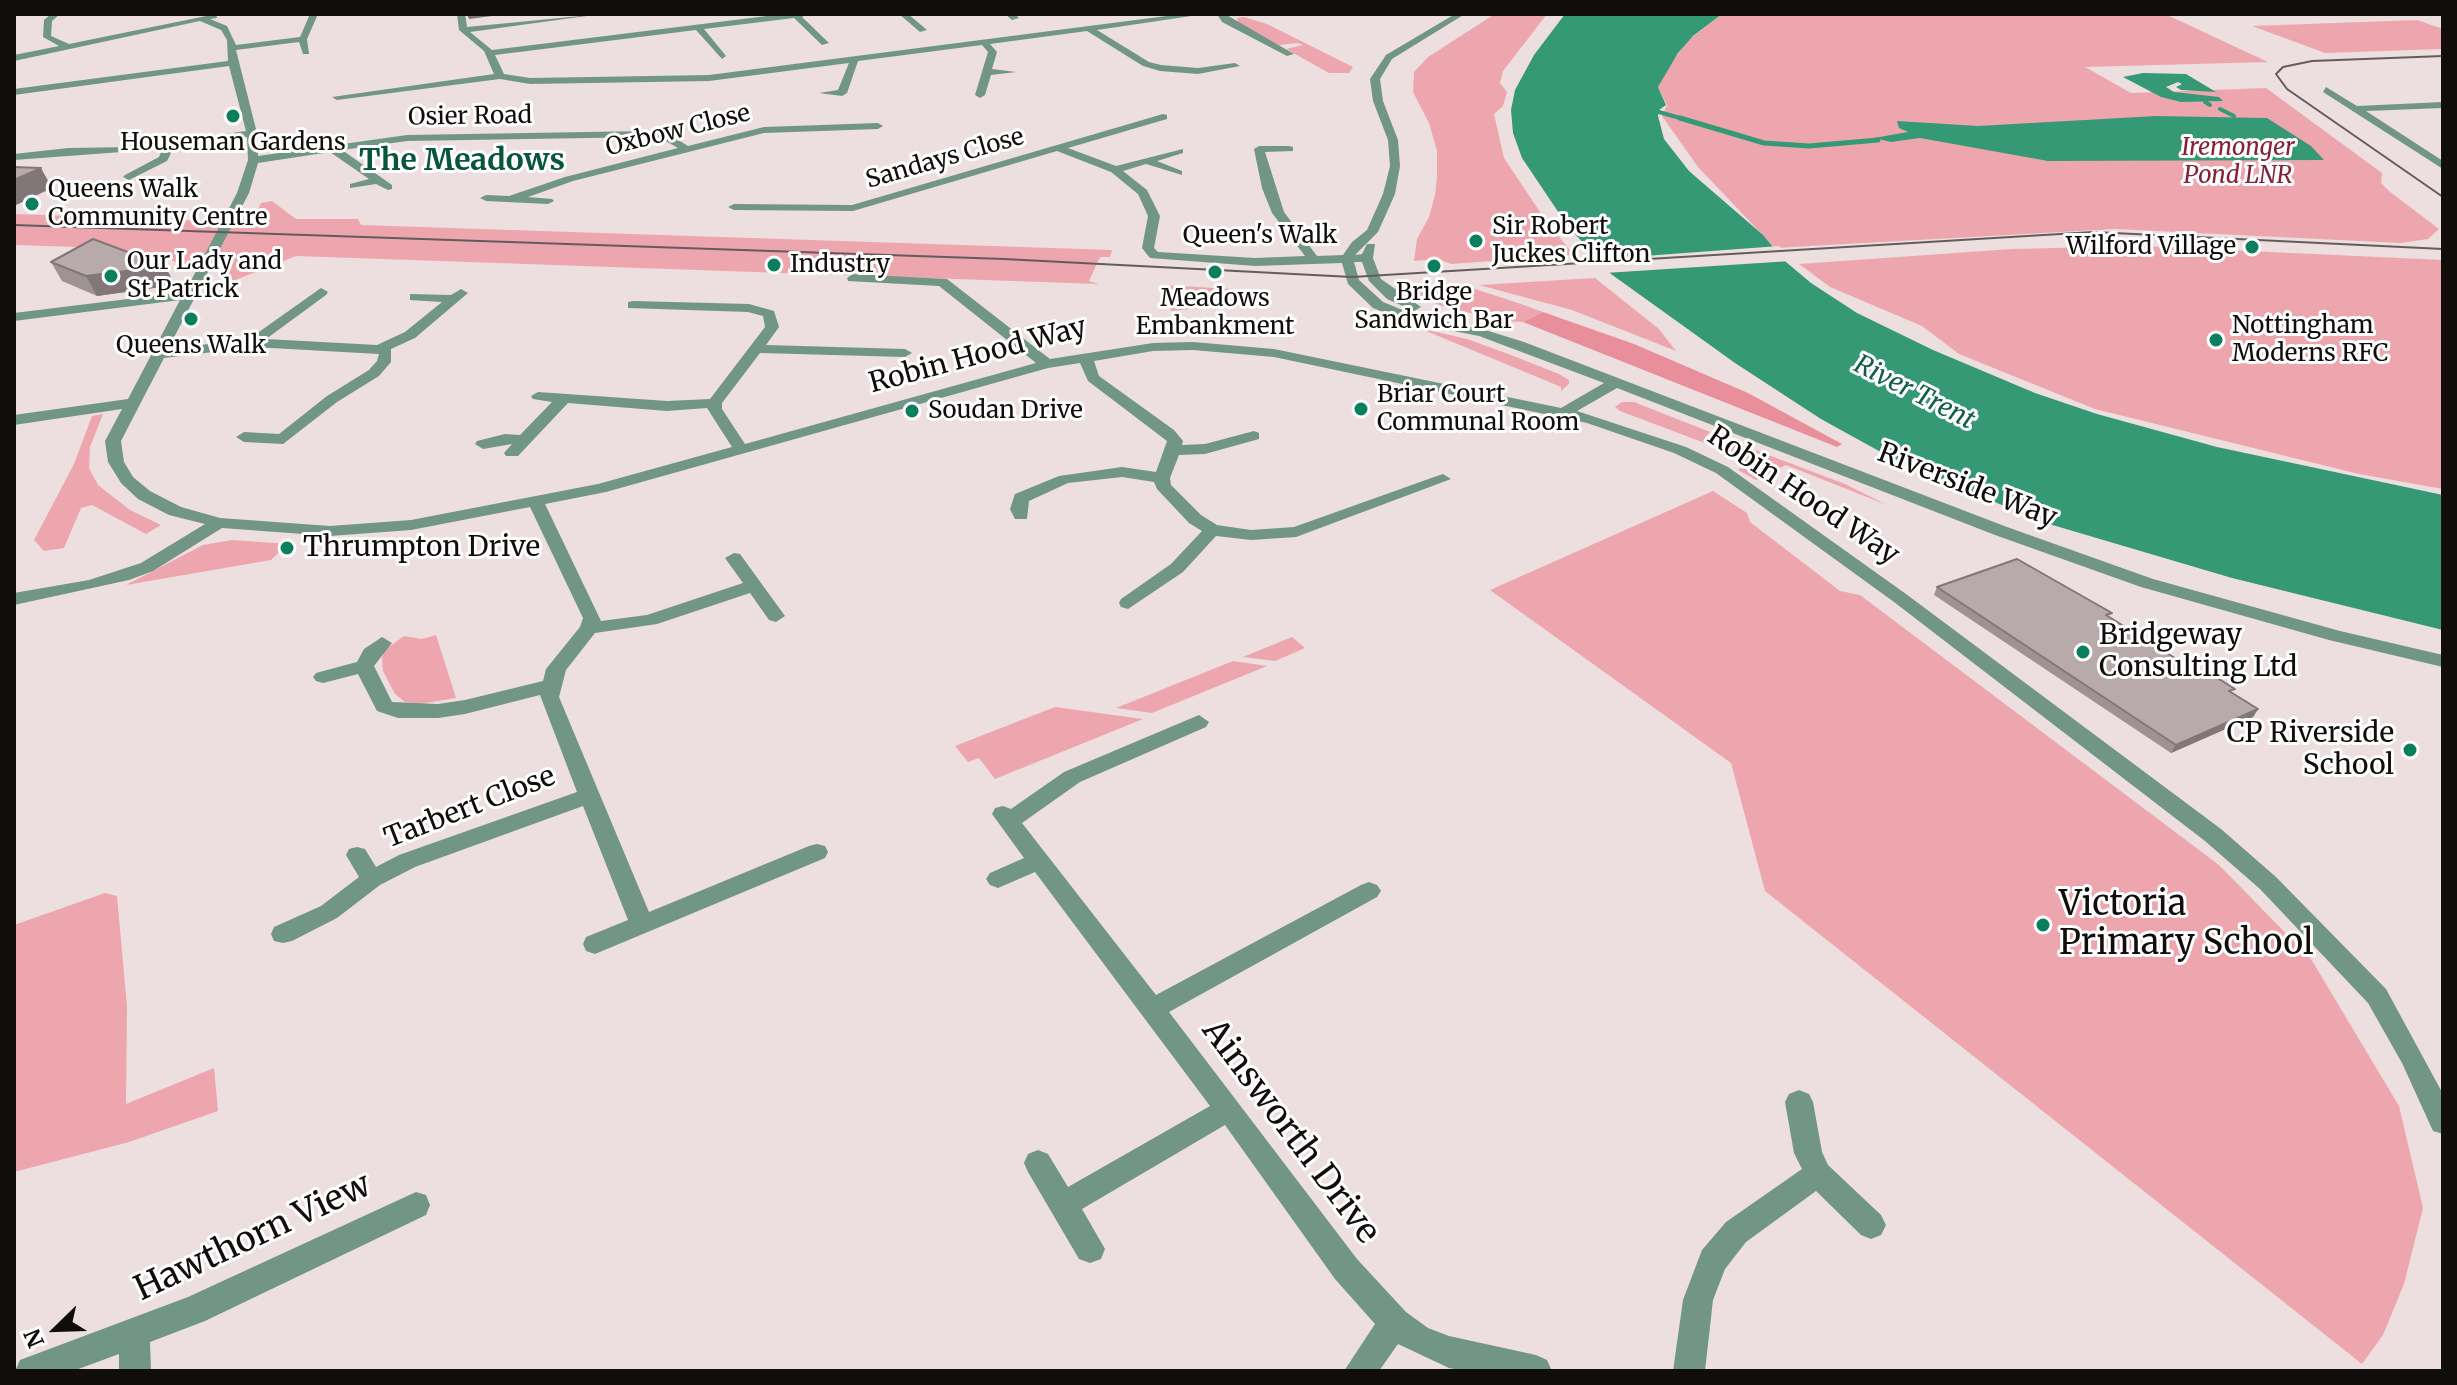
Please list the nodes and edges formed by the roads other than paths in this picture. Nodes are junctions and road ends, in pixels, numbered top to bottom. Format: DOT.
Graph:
graph roads {
  1 [pos="56,14"];
  2 [pos="220,14"];
  3 [pos="314,14"];
  4 [pos="461,14"];
  5 [pos="597,14"];
  6 [pos="803,14"];
  7 [pos="903,14"];
  8 [pos="1201,14"];
  9 [pos="1221,14"];
  10 [pos="1461,14"];
  11 [pos="796,15"];
  12 [pos="202,19"];
  13 [pos="698,27"];
  14 [pos="1086,27"];
  15 [pos="463,30"];
  16 [pos="923,30"];
  17 [pos="303,39"];
  18 [pos="597,39"];
  19 [pos="983,41"];
  20 [pos="825,43"];
  21 [pos="1297,45"];
  22 [pos="67,46"];
  23 [pos="232,48"];
  24 [pos="1279,48"];
  25 [pos="603,49"];
  26 [pos="306,52"];
  27 [pos="489,53"];
  28 [pos="1290,54"];
  29 [pos="722,56"];
  30 [pos="14,58"];
  31 [pos="137,58"];
  32 [pos="855,58"];
  33 [pos="233,63"];
  34 [pos="1235,66"];
  35 [pos="987,72"];
  36 [pos="1011,72"];
  37 [pos="138,76"];
  38 [pos="500,76"];
  39 [pos="2326,90"];
  40 [pos="14,92"];
  41 [pos="824,93"];
  42 [pos="980,95"];
  43 [pos="337,97"];
  44 [pos="2443,105"];
  45 [pos="2354,109"];
  46 [pos="1121,113"];
  47 [pos="1163,117"];
  48 [pos="1145,122"];
  49 [pos="878,126"];
  50 [pos="252,133"];
  51 [pos="169,146"];
  52 [pos="330,147"];
  53 [pos="1058,148"];
  54 [pos="686,149"];
  55 [pos="1289,149"];
  56 [pos="1179,151"];
  57 [pos="14,157"];
  58 [pos="253,160"];
  59 [pos="1148,161"];
  60 [pos="2443,166"];
  61 [pos="1115,170"];
  62 [pos="1178,173"];
  63 [pos="129,177"];
  64 [pos="354,186"];
  65 [pos="486,198"];
  66 [pos="510,199"];
  67 [pos="548,201"];
  68 [pos="734,207"];
  69 [pos="1372,232"];
  70 [pos="1369,253"];
  71 [pos="1312,258"];
  72 [pos="1347,258"];
  73 [pos="853,278"];
  74 [pos="321,292"];
  75 [pos="190,295"];
  76 [pos="415,297"];
  77 [pos="633,305"];
  78 [pos="14,317"];
  79 [pos="1482,333"];
  80 [pos="253,343"];
  81 [pos="379,349"];
  82 [pos="758,349"];
  83 [pos="905,353"];
  84 [pos="158,354"];
  85 [pos="1085,357"];
  86 [pos="1047,364"];
  87 [pos="1616,382"];
  88 [pos="538,396"];
  89 [pos="564,398"];
  90 [pos="131,403"];
  91 [pos="715,403"];
  92 [pos="1565,412"];
  93 [pos="14,420"];
  94 [pos="1254,436"];
  95 [pos="244,437"];
  96 [pos="525,440"];
  97 [pos="483,444"];
  98 [pos="1173,450"];
  99 [pos="742,451"];
  100 [pos="512,453"];
  101 [pos="1162,478"];
  102 [pos="1443,479"];
  103 [pos="536,503"];
  104 [pos="1021,515"];
  105 [pos="219,523"];
  106 [pos="1212,530"];
  107 [pos="734,558"];
  108 [pos="752,586"];
  109 [pos="14,599"];
  110 [pos="1128,603"];
  111 [pos="776,616"];
  112 [pos="589,628"];
  113 [pos="382,643"];
  114 [pos="2443,661"];
  115 [pos="364,666"];
  116 [pos="323,677"];
  117 [pos="549,686"];
  118 [pos="1199,722"];
  119 [pos="590,795"];
  120 [pos="817,852"];
  121 [pos="357,855"];
  122 [pos="1038,861"];
  123 [pos="372,879"];
  124 [pos="998,879"];
  125 [pos="1369,891"];
  126 [pos="642,924"];
  127 [pos="283,934"];
  128 [pos="595,944"];
  129 [pos="1152,1009"];
  130 [pos="1799,1102"];
  131 [pos="1229,1109"];
  132 [pos="2443,1122"];
  133 [pos="1038,1163"];
  134 [pos="1818,1174"];
  135 [pos="416,1205"];
  136 [pos="1063,1205"];
  137 [pos="1871,1225"];
  138 [pos="1090,1249"];
  139 [pos="1395,1323"];
  140 [pos="134,1335"];
  141 [pos="31,1371"];
  142 [pos="135,1371"];
  143 [pos="1360,1371"];
  144 [pos="1536,1371"];
  145 [pos="1689,1371"];
  1 -- 22 [label="street"];
  2 -- 12 [label="street"];
  3 -- 17 [label="street"];
  4 -- 15 [label="street"];
  5 -- 15 [label="street"];
  6 -- 11 [label="street"];
  7 -- 16 [label="street"];
  8 -- 14 [label="street"];
  9 -- 24 [label="street"];
  10 -- 69 [label="street"];
  11 -- 13 [label="street"];
  11 -- 20 [label="street"];
  12 -- 22 [label="street"];
  12 -- 23 [label="street"];
  13 -- 18 [label="street"];
  13 -- 29 [label="street"];
  14 -- 19 [label="street"];
  14 -- 34 [label="street"];
  15 -- 27 [label="street"];
  17 -- 23 [label="street"];
  17 -- 26 [label="street"];
  18 -- 25 [label="street"];
  18 -- 27 [label="street"];
  19 -- 32 [label="street"];
  19 -- 35 [label="street"];
  21 -- 24 [label="street"];
  22 -- 30 [label="street"];
  23 -- 33 [label="street, Robin Hood Way"];
  24 -- 28 [label="street"];
  27 -- 38 [label="street"];
  31 -- 37 [label="street"];
  32 -- 38 [label="street"];
  32 -- 41 [label="street"];
  33 -- 37 [label="street"];
  33 -- 50 [label="street, Robin Hood Way"];
  35 -- 36 [label="street"];
  35 -- 42 [label="street"];
  37 -- 40 [label="street"];
  38 -- 43 [label="street"];
  39 -- 45 [label="street"];
  44 -- 45 [label="street"];
  45 -- 60 [label="street"];
  46 -- 48 [label="street"];
  47 -- 48 [label="street, Sandays Close"];
  48 -- 53 [label="street, Sandays Close"];
  49 -- 54 [label="street, Oxbow Close"];
  50 -- 51 [label="street"];
  50 -- 58 [label="street, Robin Hood Way"];
  51 -- 57 [label="street"];
  51 -- 63 [label="street"];
  52 -- 54 [label="street, Osier Road"];
  52 -- 58 [label="street, Osier Road"];
  52 -- 64 [label="street"];
  53 -- 61 [label="street"];
  53 -- 68 [label="street, Sandays Close"];
  54 -- 66 [label="street, Oxbow Close"];
  55 -- 71 [label="street"];
  56 -- 59 [label="street"];
  58 -- 75 [label="street, Robin Hood Way"];
  59 -- 61 [label="street"];
  59 -- 62 [label="street"];
  61 -- 71 [label="street, Queen's Walk"];
  65 -- 66 [label="street"];
  66 -- 67 [label="street"];
  69 -- 70 [label="street"];
  69 -- 72 [label="street"];
  70 -- 72 [label="street, Queen's Walk"];
  70 -- 79 [label="street, Riverside Way"];
  71 -- 72 [label="street, Queen's Walk"];
  72 -- 79 [label="street, Riverside Way"];
  73 -- 86 [label="street"];
  74 -- 80 [label="street"];
  75 -- 78 [label="street"];
  75 -- 84 [label="street, Robin Hood Way"];
  76 -- 81 [label="street"];
  77 -- 82 [label="street"];
  79 -- 87 [label="street, Riverside Way"];
  80 -- 81 [label="street"];
  80 -- 84 [label="street"];
  81 -- 95 [label="street"];
  82 -- 83 [label="street"];
  82 -- 91 [label="street"];
  84 -- 90 [label="street, Robin Hood Way"];
  85 -- 86 [label="street, Robin Hood Way"];
  85 -- 92 [label="street, Robin Hood Way"];
  85 -- 98 [label="street"];
  86 -- 99 [label="street, Robin Hood Way"];
  87 -- 92 [label="street"];
  87 -- 114 [label="street, Riverside Way"];
  88 -- 89 [label="street"];
  89 -- 91 [label="street"];
  89 -- 96 [label="street"];
  90 -- 93 [label="street"];
  90 -- 105 [label="street, Robin Hood Way"];
  91 -- 99 [label="street"];
  92 -- 132 [label="street, Robin Hood Way"];
  94 -- 98 [label="street"];
  96 -- 97 [label="street"];
  96 -- 100 [label="street"];
  98 -- 101 [label="street"];
  99 -- 103 [label="street, Robin Hood Way"];
  101 -- 104 [label="street"];
  101 -- 106 [label="street"];
  102 -- 106 [label="street"];
  103 -- 105 [label="street, Robin Hood Way"];
  103 -- 112 [label="street"];
  105 -- 109 [label="street"];
  106 -- 110 [label="street"];
  107 -- 108 [label="street"];
  108 -- 111 [label="street"];
  108 -- 112 [label="street"];
  112 -- 117 [label="street"];
  113 -- 115 [label="street"];
  115 -- 116 [label="street"];
  115 -- 117 [label="street"];
  117 -- 119 [label="street"];
  118 -- 122 [label="street, Ainsworth Drive"];
  119 -- 123 [label="street, Tarbert Close"];
  119 -- 126 [label="street"];
  120 -- 126 [label="street"];
  121 -- 123 [label="street, Tarbert Close"];
  122 -- 124 [label="street"];
  122 -- 129 [label="street, Ainsworth Drive"];
  123 -- 127 [label="street, Tarbert Close"];
  125 -- 129 [label="street"];
  126 -- 128 [label="street"];
  129 -- 131 [label="street, Ainsworth Drive"];
  130 -- 134 [label="street"];
  131 -- 136 [label="street"];
  131 -- 139 [label="street, Ainsworth Drive"];
  133 -- 136 [label="street"];
  134 -- 137 [label="street"];
  134 -- 145 [label="street"];
  135 -- 140 [label="street, Hawthorn View"];
  136 -- 138 [label="street"];
  139 -- 143 [label="street"];
  139 -- 144 [label="street, Ainsworth Drive"];
  140 -- 141 [label="street, Hawthorn View"];
  140 -- 142 [label="street"];
}
